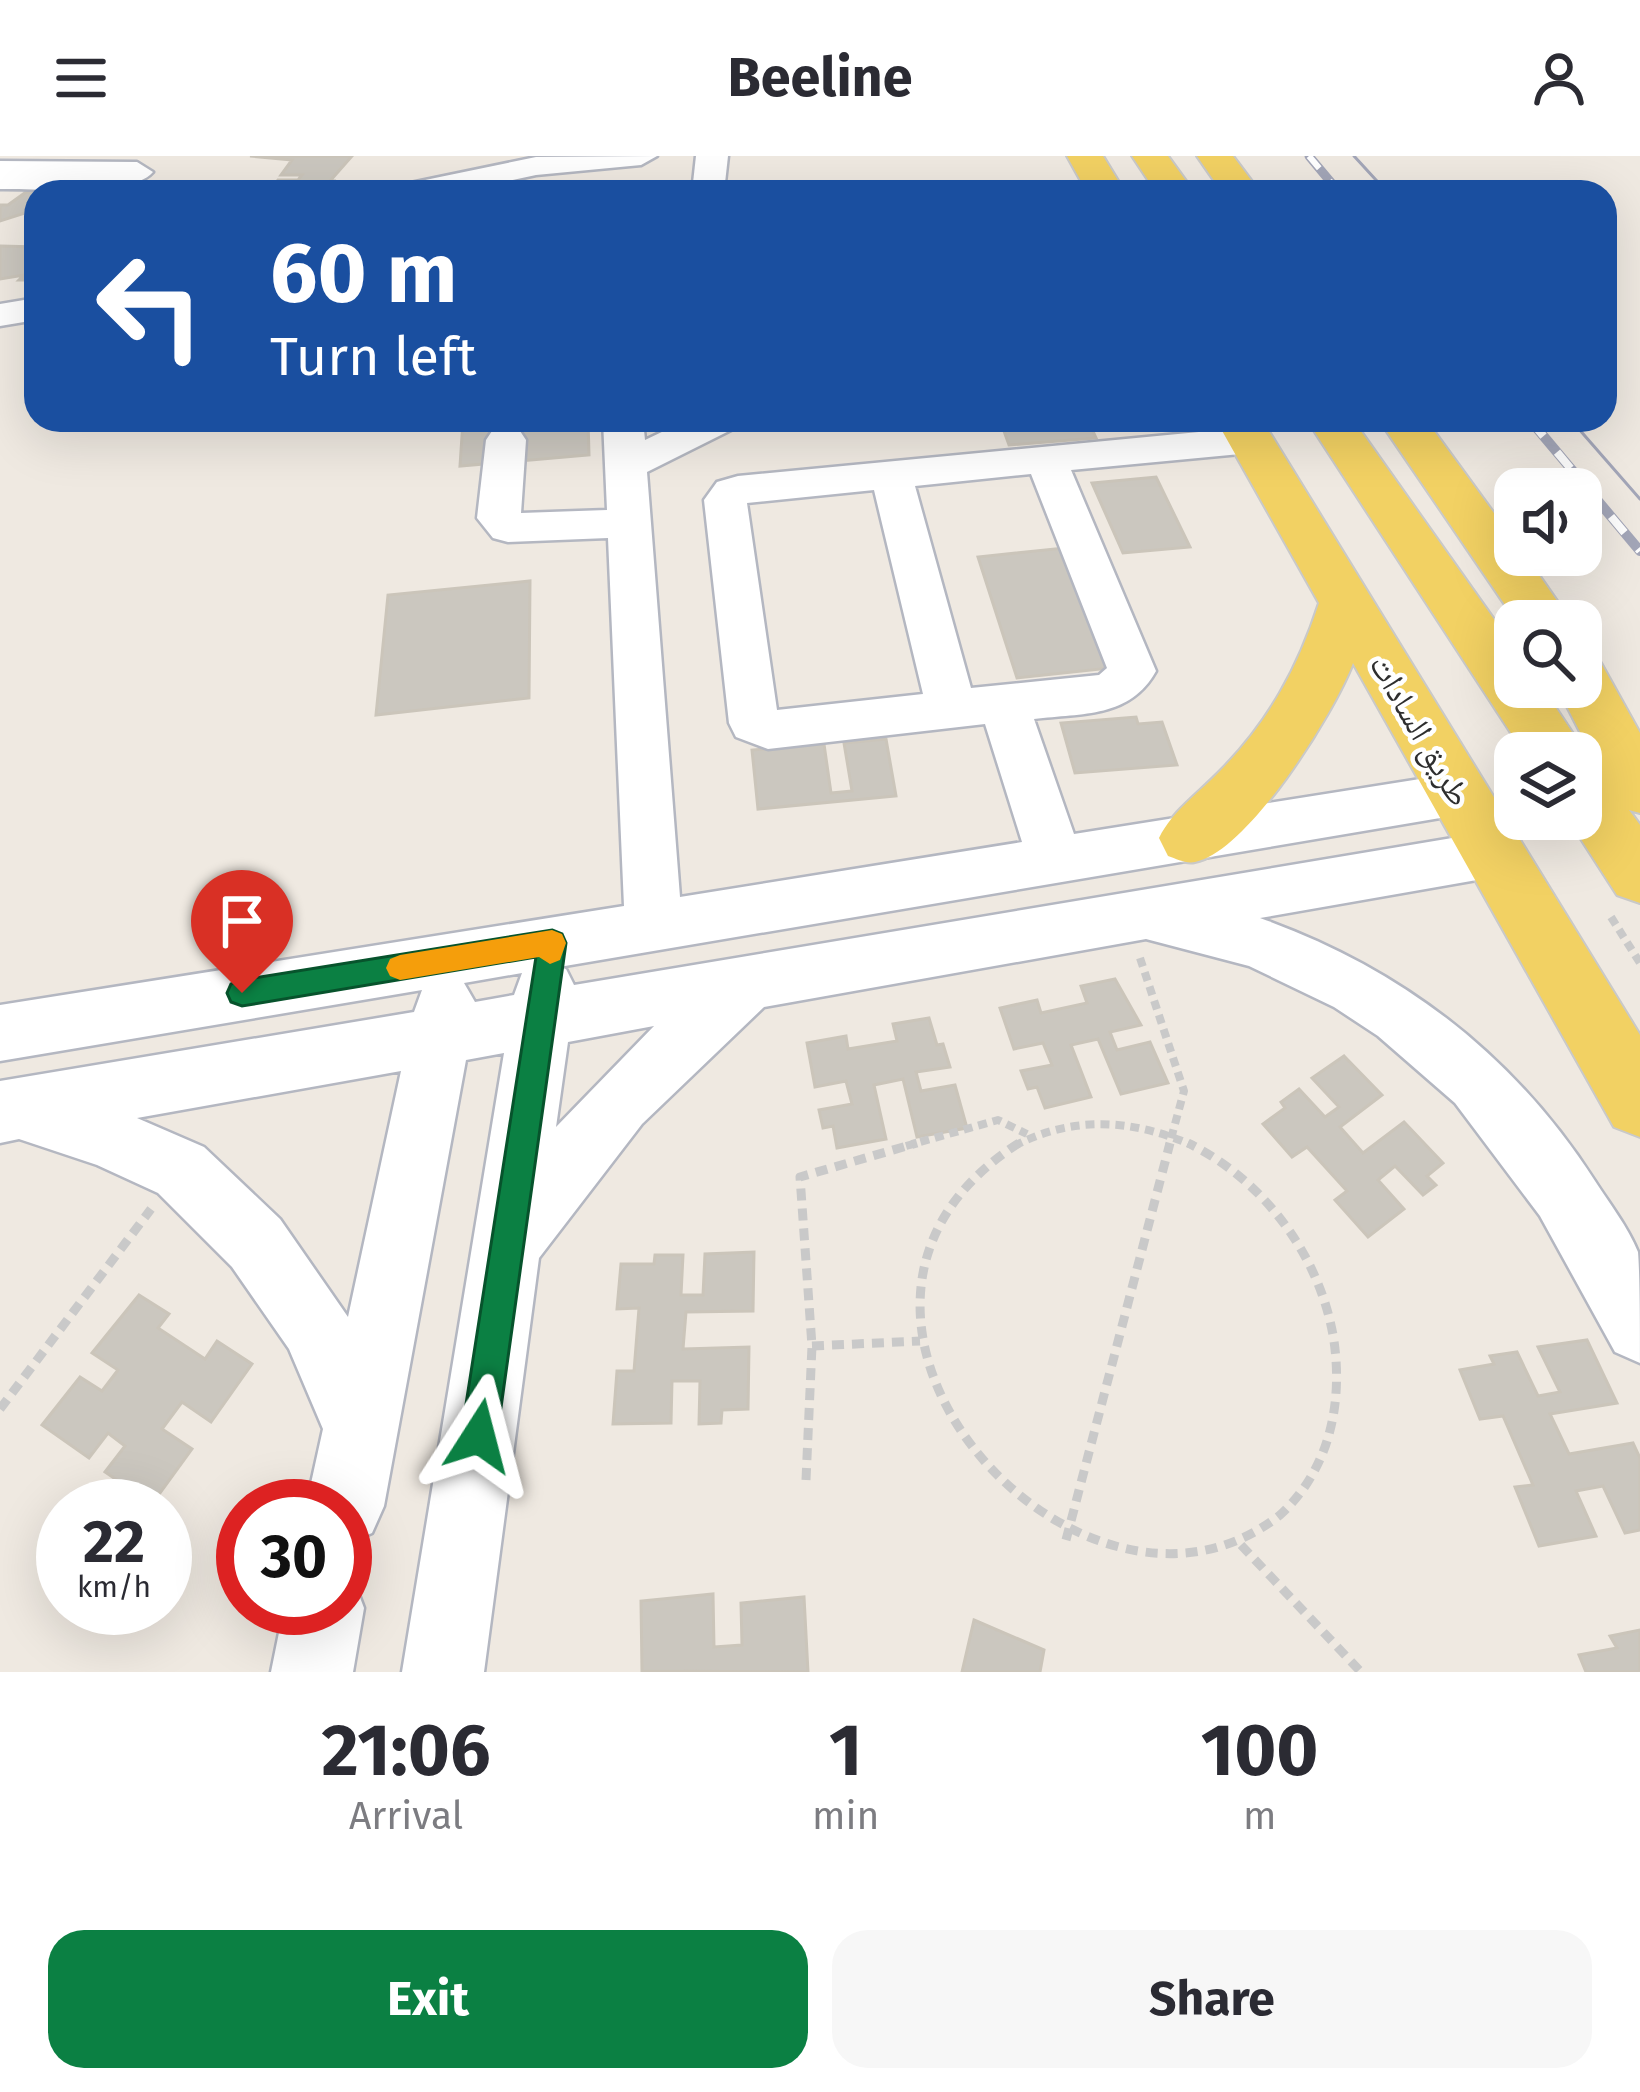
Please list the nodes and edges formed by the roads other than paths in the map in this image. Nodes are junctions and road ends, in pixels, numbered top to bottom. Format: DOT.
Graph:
graph roads {
  1 [pos="641,156"];
  2 [pos="607,159"];
  3 [pos="116,174"];
  4 [pos="0,175"];
  5 [pos="469,180"];
  6 [pos="669,432"];
  7 [pos="1232,432"];
  8 [pos="1246,432"];
  9 [pos="1338,432"];
  10 [pos="1410,432"];
  11 [pos="506,440"];
  12 [pos="624,443"];
  13 [pos="1046,460"];
  14 [pos="890,476"];
  15 [pos="629,524"];
  16 [pos="1529,600"];
  17 [pos="1346,602"];
  18 [pos="1004,704"];
  19 [pos="1597,708"];
  20 [pos="952,710"];
  21 [pos="1542,732"];
  22 [pos="1640,788"];
  23 [pos="1458,794"];
  24 [pos="1602,820"];
  25 [pos="1190,838"];
  26 [pos="1494,854"];
  27 [pos="1055,860"];
  28 [pos="1640,876"];
  29 [pos="1126,918"];
  30 [pos="654,926"];
  31 [pos="552,943"];
  32 [pos="455,958"];
  33 [pos="750,984"];
  34 [pos="540,1021"];
  35 [pos="0,1033"];
  36 [pos="438,1037"];
  37 [pos="1640,1102"];
  38 [pos="9,1111"];
  39 [pos="507,1247"];
  40 [pos="1640,1327"];
  41 [pos="360,1427"];
  42 [pos="350,1479"];
  43 [pos="320,1635"];
  44 [pos="312,1672"];
  45 [pos="443,1672"];
  1 -- 2 [label="street"];
  2 -- 5 [label="street"];
  3 -- 4 [label="street"];
  6 -- 12 [label="street"];
  7 -- 13 [label="street"];
  8 -- 17 [label="main road, طريق السادات"];
  9 -- 21 [label="main road"];
  10 -- 16 [label="main road"];
  11 -- 15 [label="street"];
  12 -- 15 [label="street"];
  13 -- 14 [label="street"];
  13 -- 18 [label="street"];
  14 -- 20 [label="street"];
  14 -- 20 [label="street"];
  15 -- 30 [label="street"];
  17 -- 23 [label="main road, طريق السادات"];
  17 -- 25 [label="main road"];
  18 -- 20 [label="street"];
  18 -- 27 [label="street"];
  19 -- 22 [label="main road"];
  23 -- 25 [label="street"];
  23 -- 26 [label="main road, طريق السادات"];
  24 -- 28 [label="main road"];
  25 -- 27 [label="street"];
  26 -- 29 [label="street"];
  26 -- 37 [label="main road, طريق السادات"];
  27 -- 30 [label="street"];
  29 -- 33 [label="street"];
  29 -- 40 [label="street"];
  30 -- 31 [label="street"];
  31 -- 32 [label="street"];
  31 -- 34 [label="street"];
  32 -- 35 [label="street"];
  32 -- 36 [label="street"];
  33 -- 34 [label="street"];
  33 -- 39 [label="street"];
  34 -- 36 [label="street"];
  34 -- 39 [label="street"];
  36 -- 38 [label="street"];
  36 -- 41 [label="street"];
  38 -- 41 [label="street"];
  39 -- 45 [label="street"];
  41 -- 42 [label="street"];
  43 -- 44 [label="street"];
}
